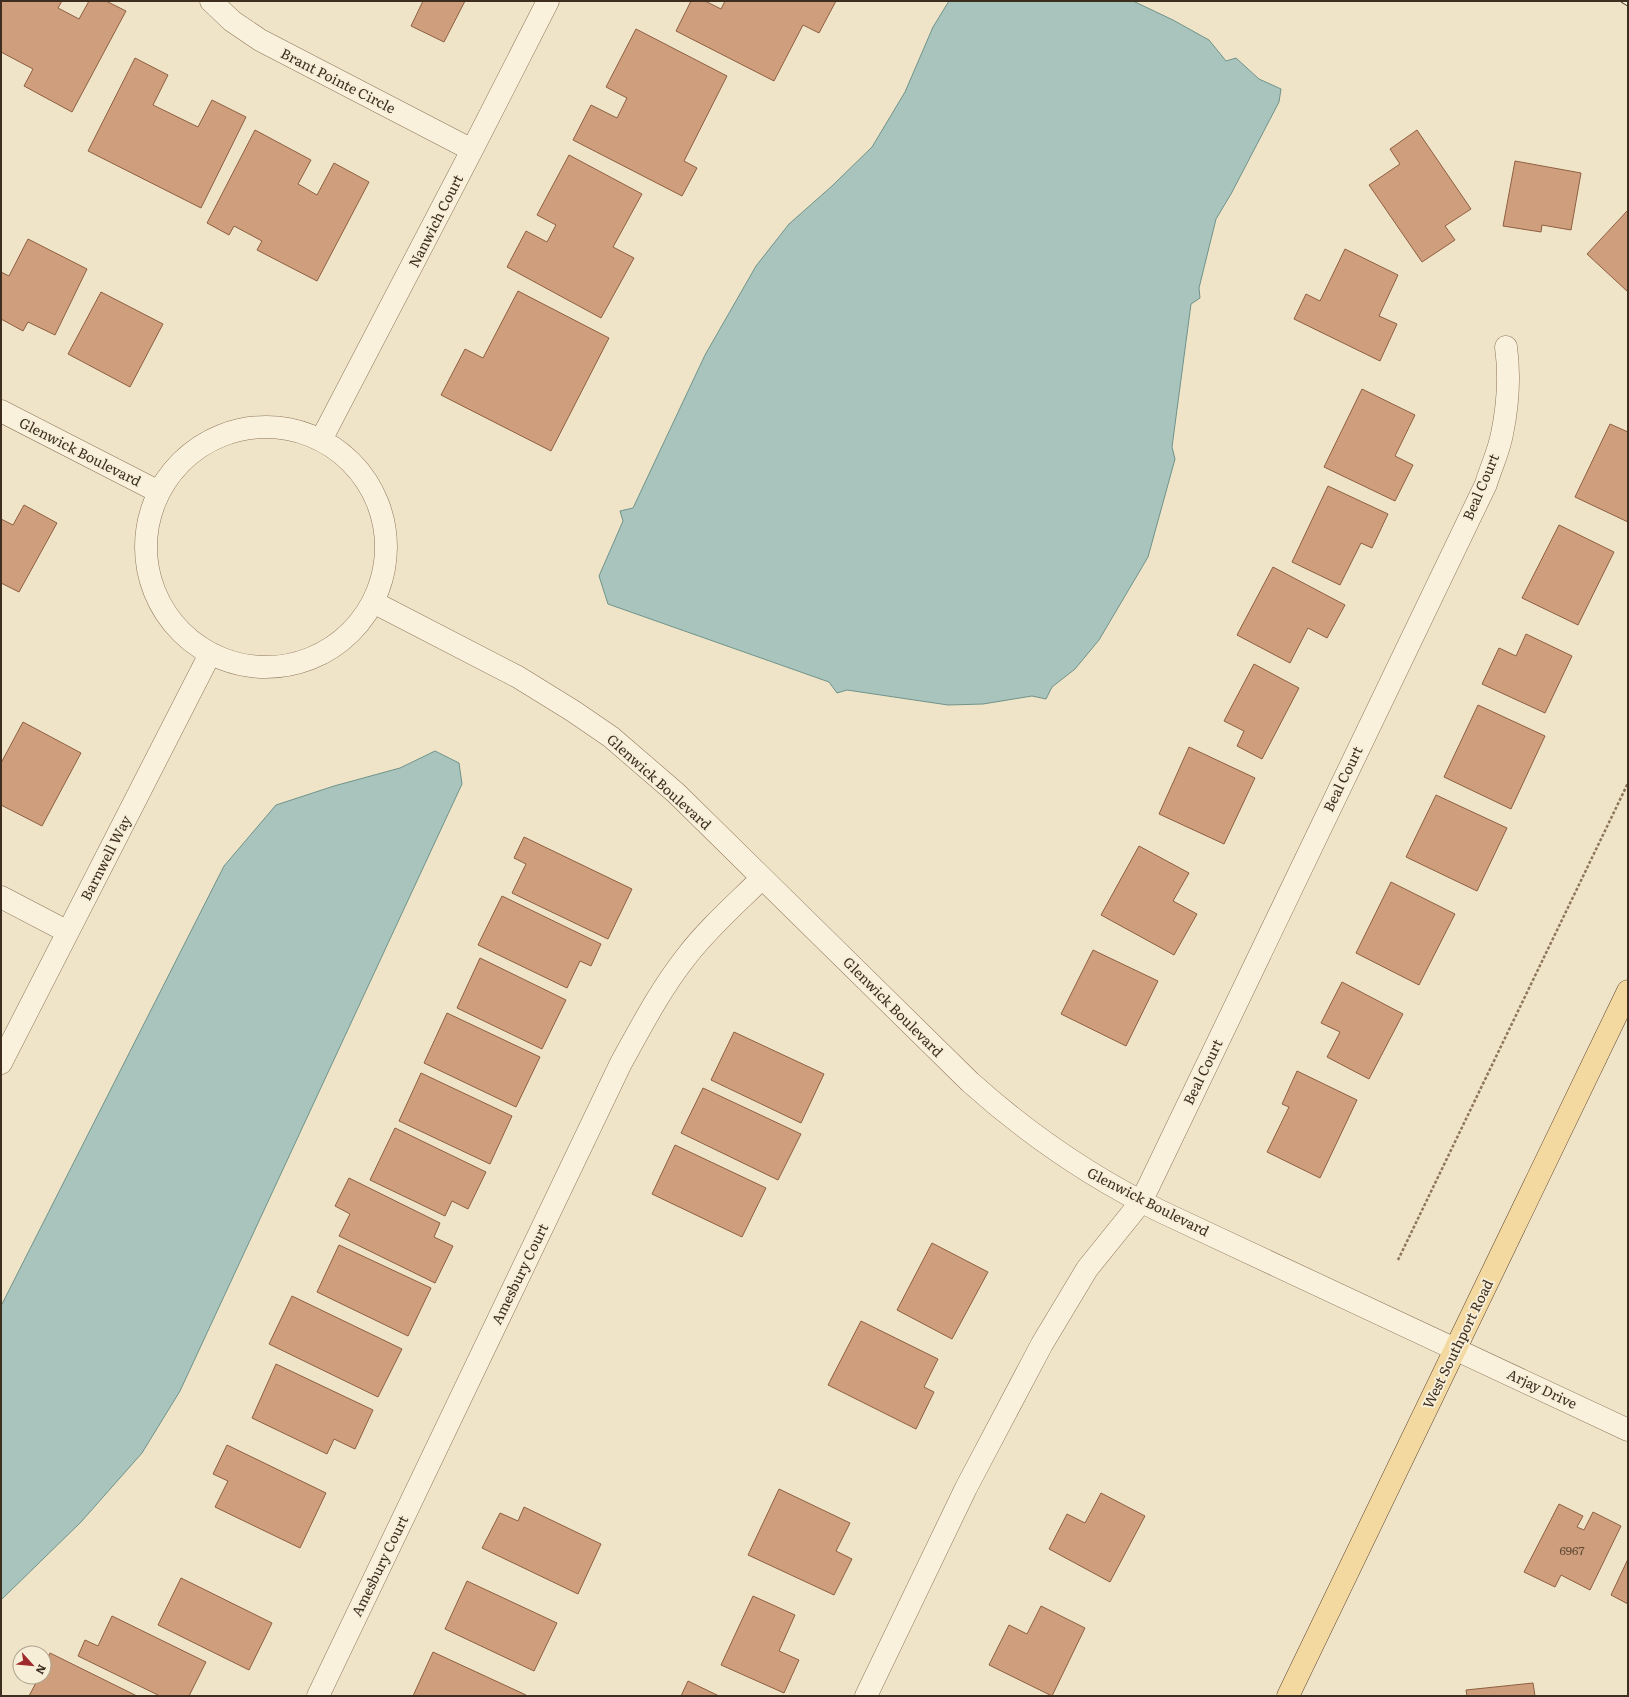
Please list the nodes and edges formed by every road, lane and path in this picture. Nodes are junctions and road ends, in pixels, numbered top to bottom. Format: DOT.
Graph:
graph roads {
  1 [pos="211,1"];
  2 [pos="548,1"];
  3 [pos="472,150"];
  4 [pos="1506,347"];
  5 [pos="1,411"];
  6 [pos="321,440"];
  7 [pos="159,492"];
  8 [pos="373,602"];
  9 [pos="210,654"];
  10 [pos="1628,783"];
  11 [pos="762,878"];
  12 [pos="1,897"];
  13 [pos="68,932"];
  14 [pos="1628,991"];
  15 [pos="1,1062"];
  16 [pos="1141,1202"];
  17 [pos="1398,1260"];
  18 [pos="1455,1348"];
  19 [pos="1628,1430"];
  20 [pos="318,1696"];
  21 [pos="866,1696"];
  22 [pos="1288,1696"];
  1 -- 3 [label="street, Brant Pointe Circle"];
  2 -- 3 [label="street, Nanwich Court"];
  3 -- 6 [label="street, Nanwich Court"];
  4 -- 16 [label="street, Beal Court"];
  5 -- 7 [label="street, Glenwick Boulevard"];
  6 -- 7 [label="street"];
  6 -- 8 [label="street"];
  7 -- 9 [label="street"];
  8 -- 9 [label="street"];
  8 -- 11 [label="street, Glenwick Boulevard"];
  9 -- 13 [label="street, Barnwell Way"];
  10 -- 17 [label="path"];
  11 -- 16 [label="street, Glenwick Boulevard"];
  11 -- 20 [label="street, Amesbury Court"];
  12 -- 13 [label="street"];
  13 -- 15 [label="street, Barnwell Way"];
  14 -- 18 [label="main road, West Southport Road"];
  16 -- 18 [label="street, Glenwick Boulevard"];
  16 -- 21 [label="street, Beal Court"];
  18 -- 19 [label="street, Arjay Drive"];
  18 -- 22 [label="main road, West Southport Road"];
}
